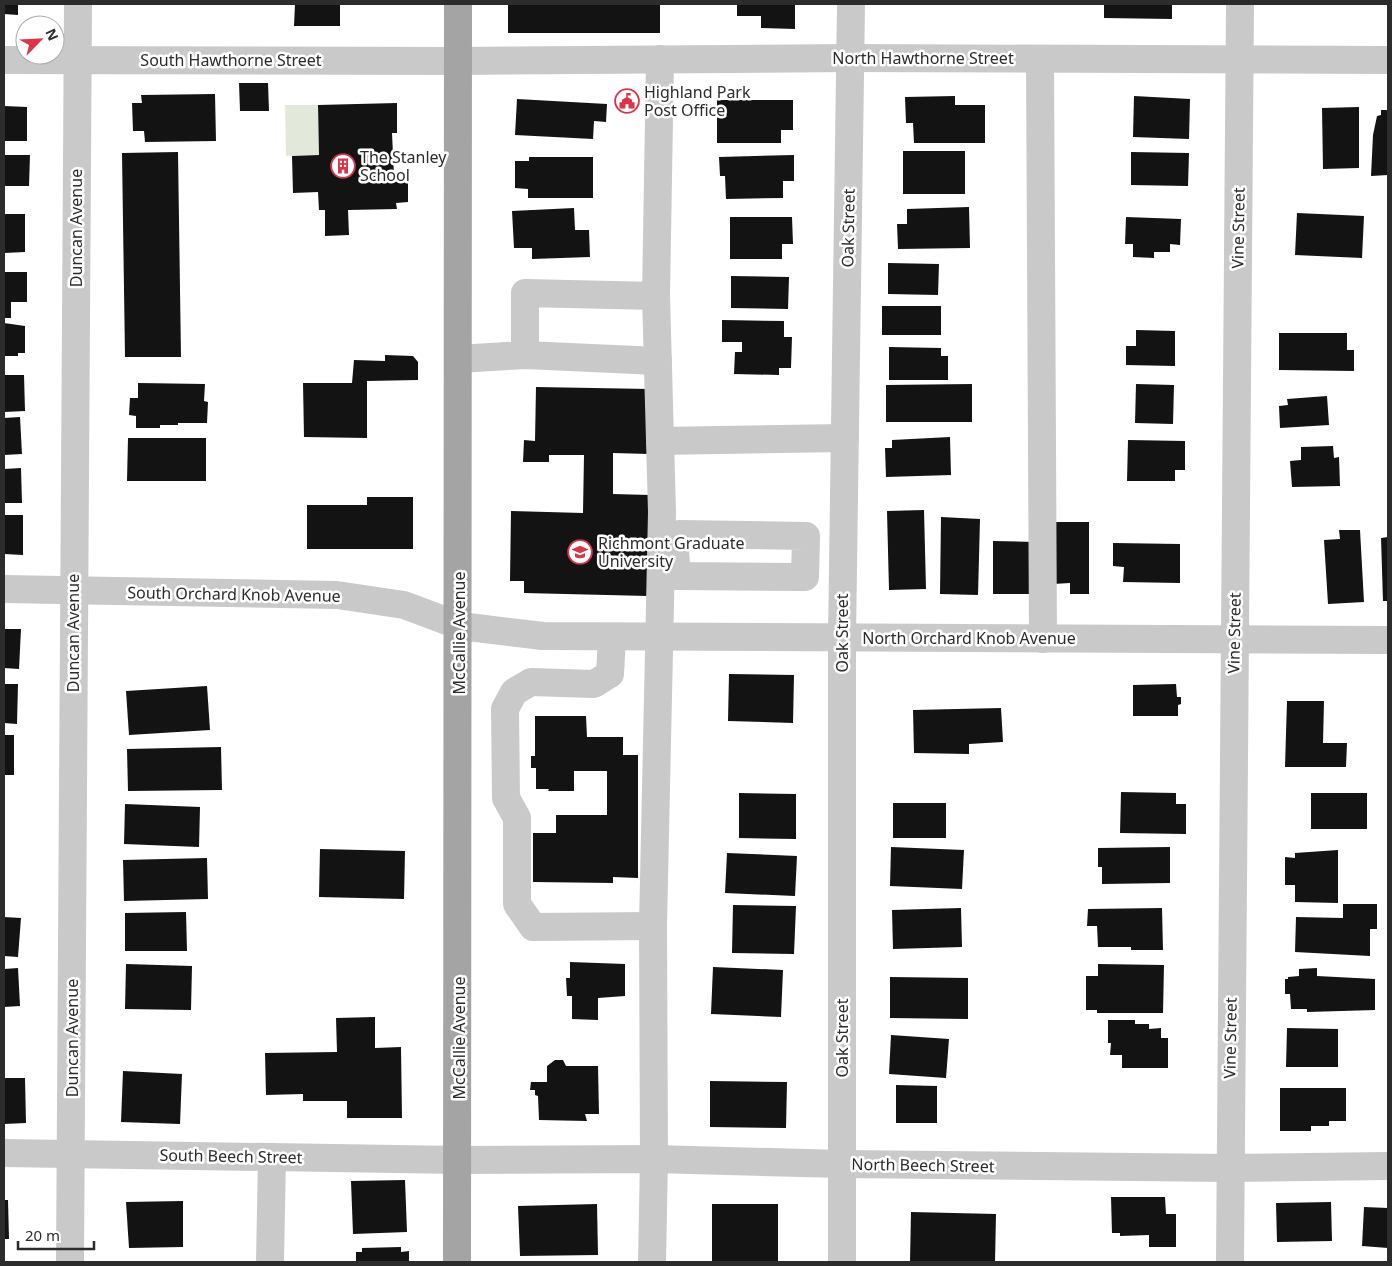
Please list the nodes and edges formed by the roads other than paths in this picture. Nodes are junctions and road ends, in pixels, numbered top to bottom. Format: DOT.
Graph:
graph roads {
  1 [pos="78,4"];
  2 [pos="458,4"];
  3 [pos="850,4"];
  4 [pos="1240,4"];
  5 [pos="850,58"];
  6 [pos="660,59"];
  7 [pos="1040,59"];
  8 [pos="4,60"];
  9 [pos="77,60"];
  10 [pos="1240,60"];
  11 [pos="1388,60"];
  12 [pos="458,61"];
  13 [pos="656,296"];
  14 [pos="525,355"];
  15 [pos="458,359"];
  16 [pos="658,361"];
  17 [pos="845,438"];
  18 [pos="660,441"];
  19 [pos="667,551"];
  20 [pos="806,556"];
  21 [pos="843,558"];
  22 [pos="4,589"];
  23 [pos="73,590"];
  24 [pos="460,626"];
  25 [pos="658,636"];
  26 [pos="612,637"];
  27 [pos="842,638"];
  28 [pos="1043,639"];
  29 [pos="1234,639"];
  30 [pos="1388,640"];
  31 [pos="652,926"];
  32 [pos="4,1153"];
  33 [pos="71,1153"];
  34 [pos="272,1157"];
  35 [pos="654,1159"];
  36 [pos="459,1160"];
  37 [pos="842,1164"];
  38 [pos="1388,1166"];
  39 [pos="1229,1168"];
  40 [pos="70,1262"];
  41 [pos="270,1262"];
  42 [pos="457,1262"];
  43 [pos="652,1262"];
  44 [pos="842,1262"];
  45 [pos="1230,1262"];
  1 -- 9 [label="street, Duncan Avenue"];
  2 -- 12 [label="main road, McCallie Avenue"];
  3 -- 5 [label="street, Oak Street"];
  4 -- 10 [label="street, Vine Street"];
  5 -- 6 [label="street, North Hawthorne Street"];
  5 -- 7 [label="street, North Hawthorne Street"];
  5 -- 17 [label="street, Oak Street"];
  6 -- 12 [label="street, North Hawthorne Street"];
  6 -- 13 [label="street"];
  7 -- 10 [label="street, North Hawthorne Street"];
  7 -- 28 [label="street"];
  8 -- 9 [label="street, South Hawthorne Street"];
  9 -- 12 [label="street, South Hawthorne Street"];
  9 -- 23 [label="street, Duncan Avenue"];
  10 -- 11 [label="street, North Hawthorne Street"];
  10 -- 29 [label="street, Vine Street"];
  12 -- 15 [label="main road, McCallie Avenue"];
  13 -- 14 [label="street"];
  13 -- 16 [label="street"];
  14 -- 15 [label="street"];
  14 -- 16 [label="street"];
  15 -- 24 [label="main road, McCallie Avenue"];
  16 -- 18 [label="street"];
  17 -- 18 [label="street"];
  17 -- 21 [label="street, Oak Street"];
  18 -- 19 [label="street"];
  19 -- 20 [label="street"];
  19 -- 20 [label="street"];
  19 -- 25 [label="street"];
  20 -- 21 [label="street"];
  21 -- 27 [label="street, Oak Street"];
  22 -- 23 [label="street, South Orchard Knob Avenue"];
  23 -- 24 [label="street, South Orchard Knob Avenue"];
  23 -- 33 [label="street, Duncan Avenue"];
  24 -- 26 [label="street, North Orchard Knob Avenue"];
  24 -- 36 [label="main road, McCallie Avenue"];
  25 -- 26 [label="street, North Orchard Knob Avenue"];
  25 -- 27 [label="street, North Orchard Knob Avenue"];
  25 -- 31 [label="street"];
  26 -- 31 [label="street"];
  27 -- 28 [label="street, North Orchard Knob Avenue"];
  27 -- 37 [label="street, Oak Street"];
  28 -- 29 [label="street, North Orchard Knob Avenue"];
  29 -- 30 [label="street, North Orchard Knob Avenue"];
  29 -- 39 [label="street, Vine Street"];
  31 -- 35 [label="street"];
  32 -- 33 [label="street, South Beech Street"];
  33 -- 34 [label="street, South Beech Street"];
  33 -- 40 [label="street, Duncan Avenue"];
  34 -- 36 [label="street, South Beech Street"];
  34 -- 41 [label="street"];
  35 -- 36 [label="street, North Beech Street"];
  35 -- 37 [label="street, North Beech Street"];
  35 -- 43 [label="street"];
  36 -- 42 [label="main road, McCallie Avenue"];
  37 -- 39 [label="street, North Beech Street"];
  37 -- 44 [label="street, Oak Street"];
  38 -- 39 [label="street, North Beech Street"];
  39 -- 45 [label="street, Vine Street"];
}
